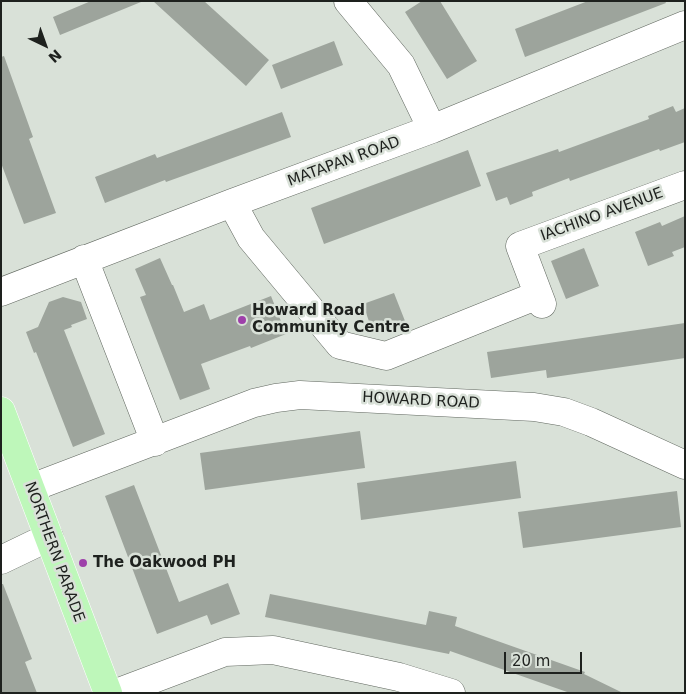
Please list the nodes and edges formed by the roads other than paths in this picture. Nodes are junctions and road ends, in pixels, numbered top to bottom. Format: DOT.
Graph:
graph roads {
  1 [pos="348,1"];
  2 [pos="685,25"];
  3 [pos="432,129"];
  4 [pos="685,185"];
  5 [pos="232,203"];
  6 [pos="84,259"];
  7 [pos="1,292"];
  8 [pos="1,411"];
  9 [pos="155,442"];
  10 [pos="685,465"];
  11 [pos="31,488"];
  12 [pos="50,537"];
  13 [pos="1,560"];
  14 [pos="108,693"];
  15 [pos="116,693"];
  16 [pos="451,693"];
  1 -- 3 [label="street"];
  2 -- 3 [label="street, MATAPAN ROAD"];
  3 -- 5 [label="street, MATAPAN ROAD"];
  4 -- 5 [label="street, IACHINO AVENUE"];
  5 -- 6 [label="street, MATAPAN ROAD"];
  6 -- 7 [label="street, MATAPAN ROAD"];
  6 -- 9 [label="street"];
  8 -- 11 [label="main road, NORTHERN PARADE"];
  9 -- 10 [label="street, HOWARD ROAD"];
  9 -- 11 [label="street, HOWARD ROAD"];
  11 -- 12 [label="main road, NORTHERN PARADE"];
  12 -- 13 [label="street"];
  12 -- 14 [label="main road, NORTHERN PARADE"];
  15 -- 16 [label="street"];
}
